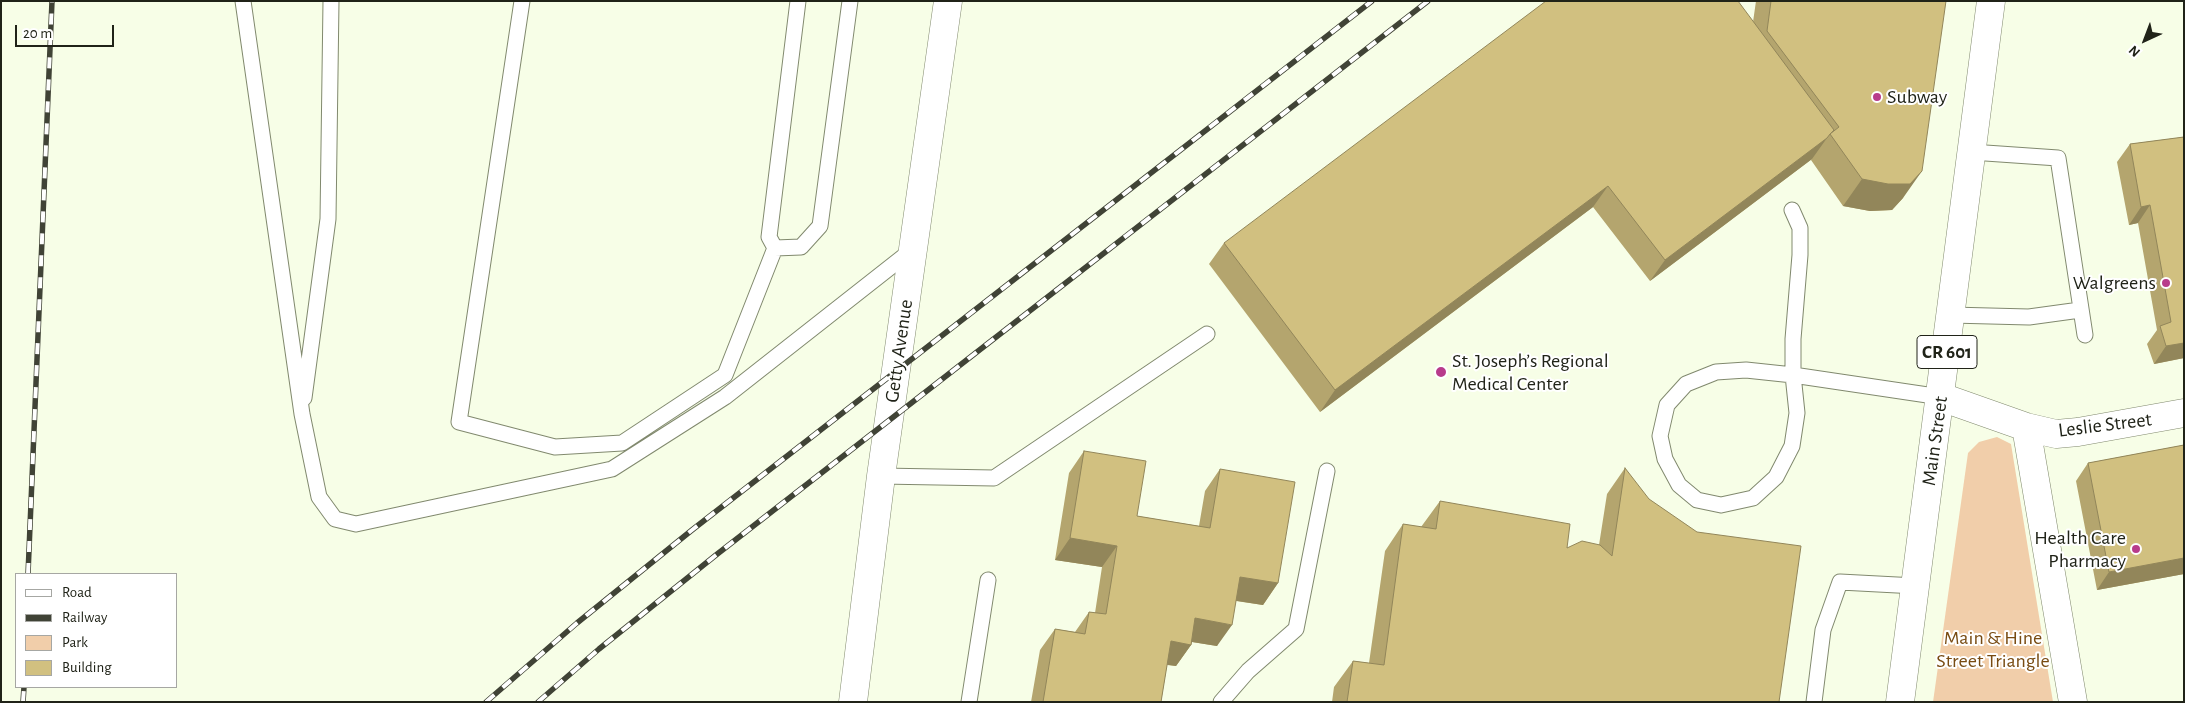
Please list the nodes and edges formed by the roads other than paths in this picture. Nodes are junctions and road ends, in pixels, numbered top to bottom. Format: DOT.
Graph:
graph roads {
  1 [pos="243,1"];
  2 [pos="331,1"];
  3 [pos="522,1"];
  4 [pos="798,1"];
  5 [pos="850,1"];
  6 [pos="948,1"];
  7 [pos="1991,1"];
  8 [pos="1972,152"];
  9 [pos="1792,210"];
  10 [pos="775,248"];
  11 [pos="913,249"];
  12 [pos="2080,310"];
  13 [pos="1951,315"];
  14 [pos="1207,334"];
  15 [pos="2085,335"];
  16 [pos="1793,375"];
  17 [pos="1941,397"];
  18 [pos="2184,413"];
  19 [pos="302,414"];
  20 [pos="2026,427"];
  21 [pos="1327,471"];
  22 [pos="882,476"];
  23 [pos="988,580"];
  24 [pos="1916,586"];
  25 [pos="853,702"];
  26 [pos="969,702"];
  27 [pos="1222,702"];
  28 [pos="1814,702"];
  29 [pos="1900,702"];
  30 [pos="2073,702"];
  1 -- 19 [label="lane"];
  2 -- 19 [label="lane"];
  3 -- 10 [label="lane"];
  4 -- 10 [label="lane"];
  5 -- 10 [label="lane"];
  6 -- 11 [label="main road, Getty Avenue"];
  7 -- 8 [label="main road, Main Street / CR 601"];
  8 -- 12 [label="lane"];
  8 -- 13 [label="main road, Main Street / CR 601"];
  9 -- 16 [label="lane"];
  11 -- 19 [label="lane"];
  11 -- 22 [label="main road, Getty Avenue"];
  12 -- 13 [label="lane"];
  12 -- 15 [label="lane"];
  13 -- 17 [label="main road, Main Street / CR 601"];
  14 -- 22 [label="lane"];
  16 -- 16 [label="lane"];
  16 -- 17 [label="lane"];
  17 -- 20 [label="main road, Leslie Street"];
  17 -- 24 [label="main road, Main Street / CR 601"];
  18 -- 20 [label="main road, Leslie Street"];
  20 -- 30 [label="main road"];
  21 -- 27 [label="lane"];
  22 -- 25 [label="main road, Getty Avenue"];
  23 -- 26 [label="lane"];
  24 -- 28 [label="lane"];
  24 -- 29 [label="main road, Main Street / CR 601"];
}
